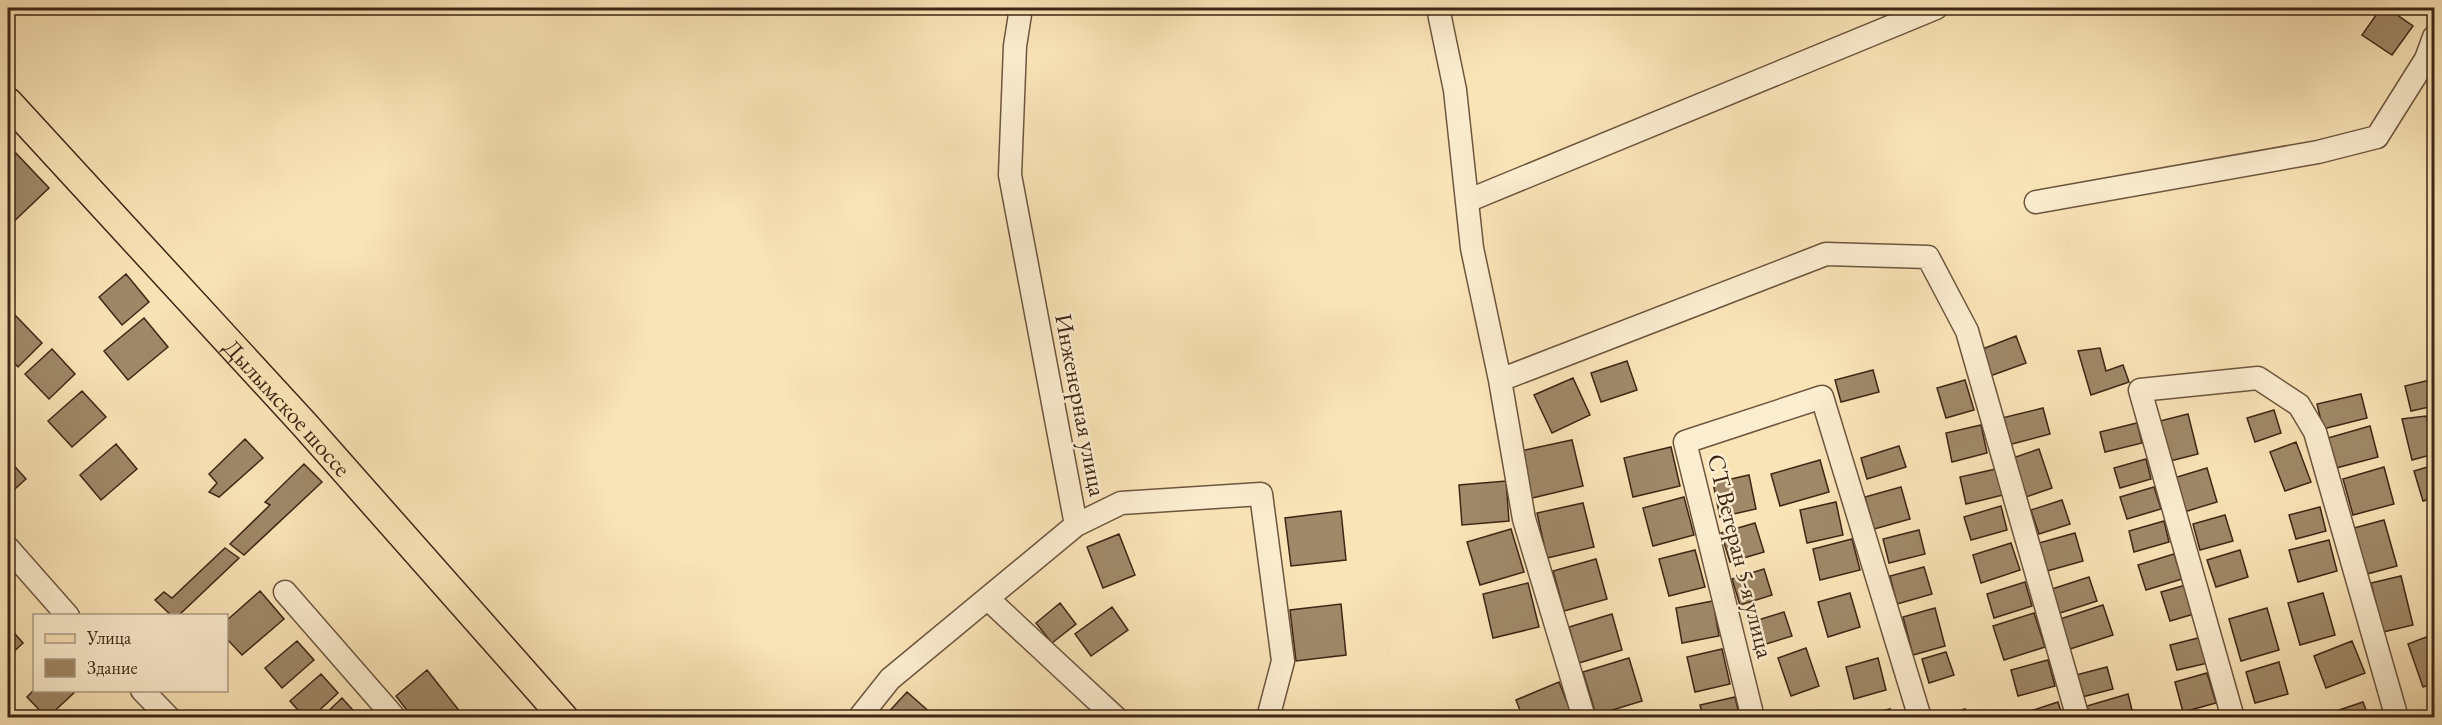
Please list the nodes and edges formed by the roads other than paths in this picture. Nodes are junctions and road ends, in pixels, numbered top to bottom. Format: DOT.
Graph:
graph roads {
  1 [pos="1021,8"];
  2 [pos="1438,8"];
  3 [pos="1936,8"];
  4 [pos="2434,37"];
  5 [pos="8,102"];
  6 [pos="1467,201"];
  7 [pos="2036,202"];
  8 [pos="1500,380"];
  9 [pos="1076,525"];
  10 [pos="8,548"];
  11 [pos="285,592"];
  12 [pos="988,599"];
  13 [pos="67,614"];
  14 [pos="144,692"];
  15 [pos="169,717"];
  16 [pos="396,717"];
  17 [pos="564,717"];
  18 [pos="859,717"];
  19 [pos="1116,717"];
  20 [pos="1268,717"];
  21 [pos="1584,717"];
  22 [pos="1753,717"];
  23 [pos="1920,717"];
  24 [pos="2078,717"];
  25 [pos="2233,717"];
  26 [pos="2397,717"];
  1 -- 9 [label="street, Инженерная улица"];
  2 -- 6 [label="street"];
  3 -- 6 [label="street"];
  4 -- 7 [label="street"];
  5 -- 17 [label="main road, Дылымское шоссе"];
  6 -- 8 [label="street"];
  8 -- 21 [label="street"];
  8 -- 24 [label="street"];
  9 -- 12 [label="street, Инженерная улица"];
  9 -- 20 [label="street"];
  10 -- 13 [label="street"];
  11 -- 16 [label="street"];
  12 -- 18 [label="street, Инженерная улица"];
  12 -- 19 [label="street"];
  14 -- 15 [label="street"];
  22 -- 23 [label="street, СТ Ветеран 5-я улица"];
  25 -- 26 [label="street"];
}
